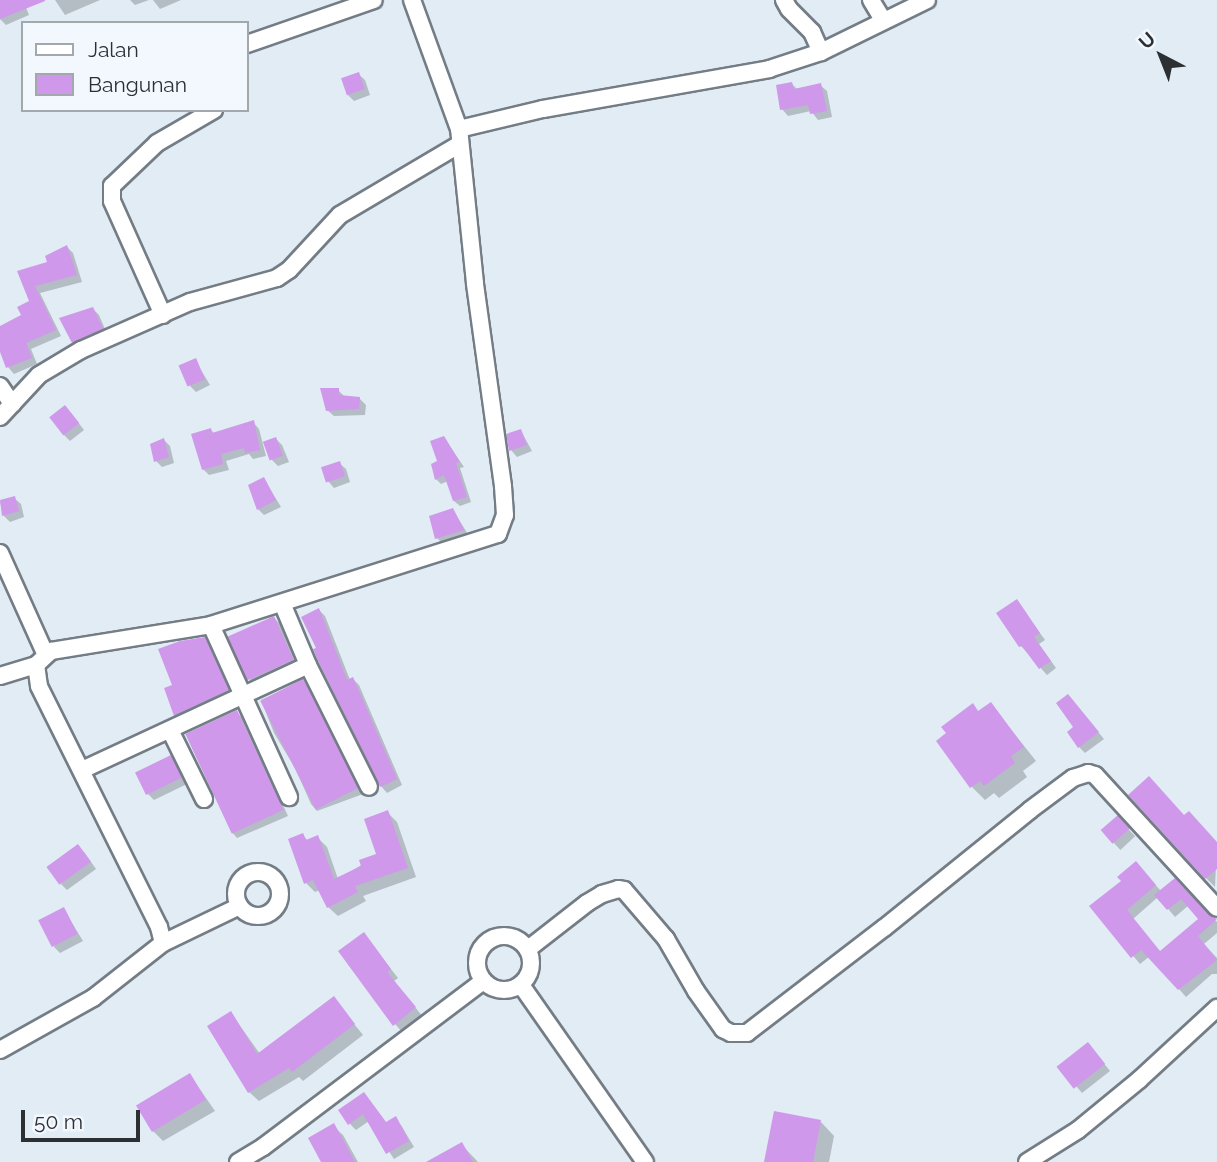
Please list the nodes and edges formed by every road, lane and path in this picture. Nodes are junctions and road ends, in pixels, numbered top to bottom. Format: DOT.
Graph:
graph roads {
  1 [pos="374,0"];
  2 [pos="412,0"];
  3 [pos="784,0"];
  4 [pos="871,0"];
  5 [pos="927,0"];
  6 [pos="883,20"];
  7 [pos="248,44"];
  8 [pos="821,52"];
  9 [pos="211,112"];
  10 [pos="459,136"];
  11 [pos="163,315"];
  12 [pos="0,386"];
  13 [pos="12,404"];
  14 [pos="0,417"];
  15 [pos="0,553"];
  16 [pos="282,603"];
  17 [pos="211,625"];
  18 [pos="40,659"];
  19 [pos="308,665"];
  20 [pos="0,676"];
  21 [pos="242,694"];
  22 [pos="170,730"];
  23 [pos="82,771"];
  24 [pos="369,787"];
  25 [pos="289,797"];
  26 [pos="204,799"];
  27 [pos="240,906"];
  28 [pos="1217,908"];
  29 [pos="163,943"];
  30 [pos="528,949"];
  31 [pos="483,981"];
  32 [pos="521,985"];
  33 [pos="1217,1008"];
  34 [pos="0,1051"];
  35 [pos="237,1162"];
  36 [pos="645,1162"];
  37 [pos="1027,1162"];
  1 -- 7 [label="street"];
  2 -- 10 [label="street"];
  3 -- 8 [label="street"];
  4 -- 6 [label="street"];
  5 -- 6 [label="street"];
  6 -- 8 [label="street"];
  8 -- 10 [label="street"];
  9 -- 11 [label="street"];
  10 -- 11 [label="street"];
  10 -- 16 [label="street"];
  11 -- 13 [label="street"];
  12 -- 13 [label="street"];
  13 -- 14 [label="street"];
  15 -- 18 [label="street"];
  16 -- 17 [label="street"];
  16 -- 19 [label="street"];
  17 -- 18 [label="street"];
  17 -- 21 [label="street"];
  18 -- 20 [label="street"];
  18 -- 23 [label="street"];
  19 -- 21 [label="street"];
  19 -- 24 [label="street"];
  21 -- 22 [label="street"];
  21 -- 25 [label="street"];
  22 -- 23 [label="street"];
  22 -- 26 [label="street"];
  23 -- 29 [label="street"];
  27 -- 29 [label="street"];
  28 -- 30 [label="street"];
  29 -- 34 [label="street"];
  30 -- 31 [label="street"];
  30 -- 32 [label="street"];
  31 -- 32 [label="street"];
  31 -- 35 [label="street"];
  32 -- 36 [label="street"];
  33 -- 37 [label="street"];
}
